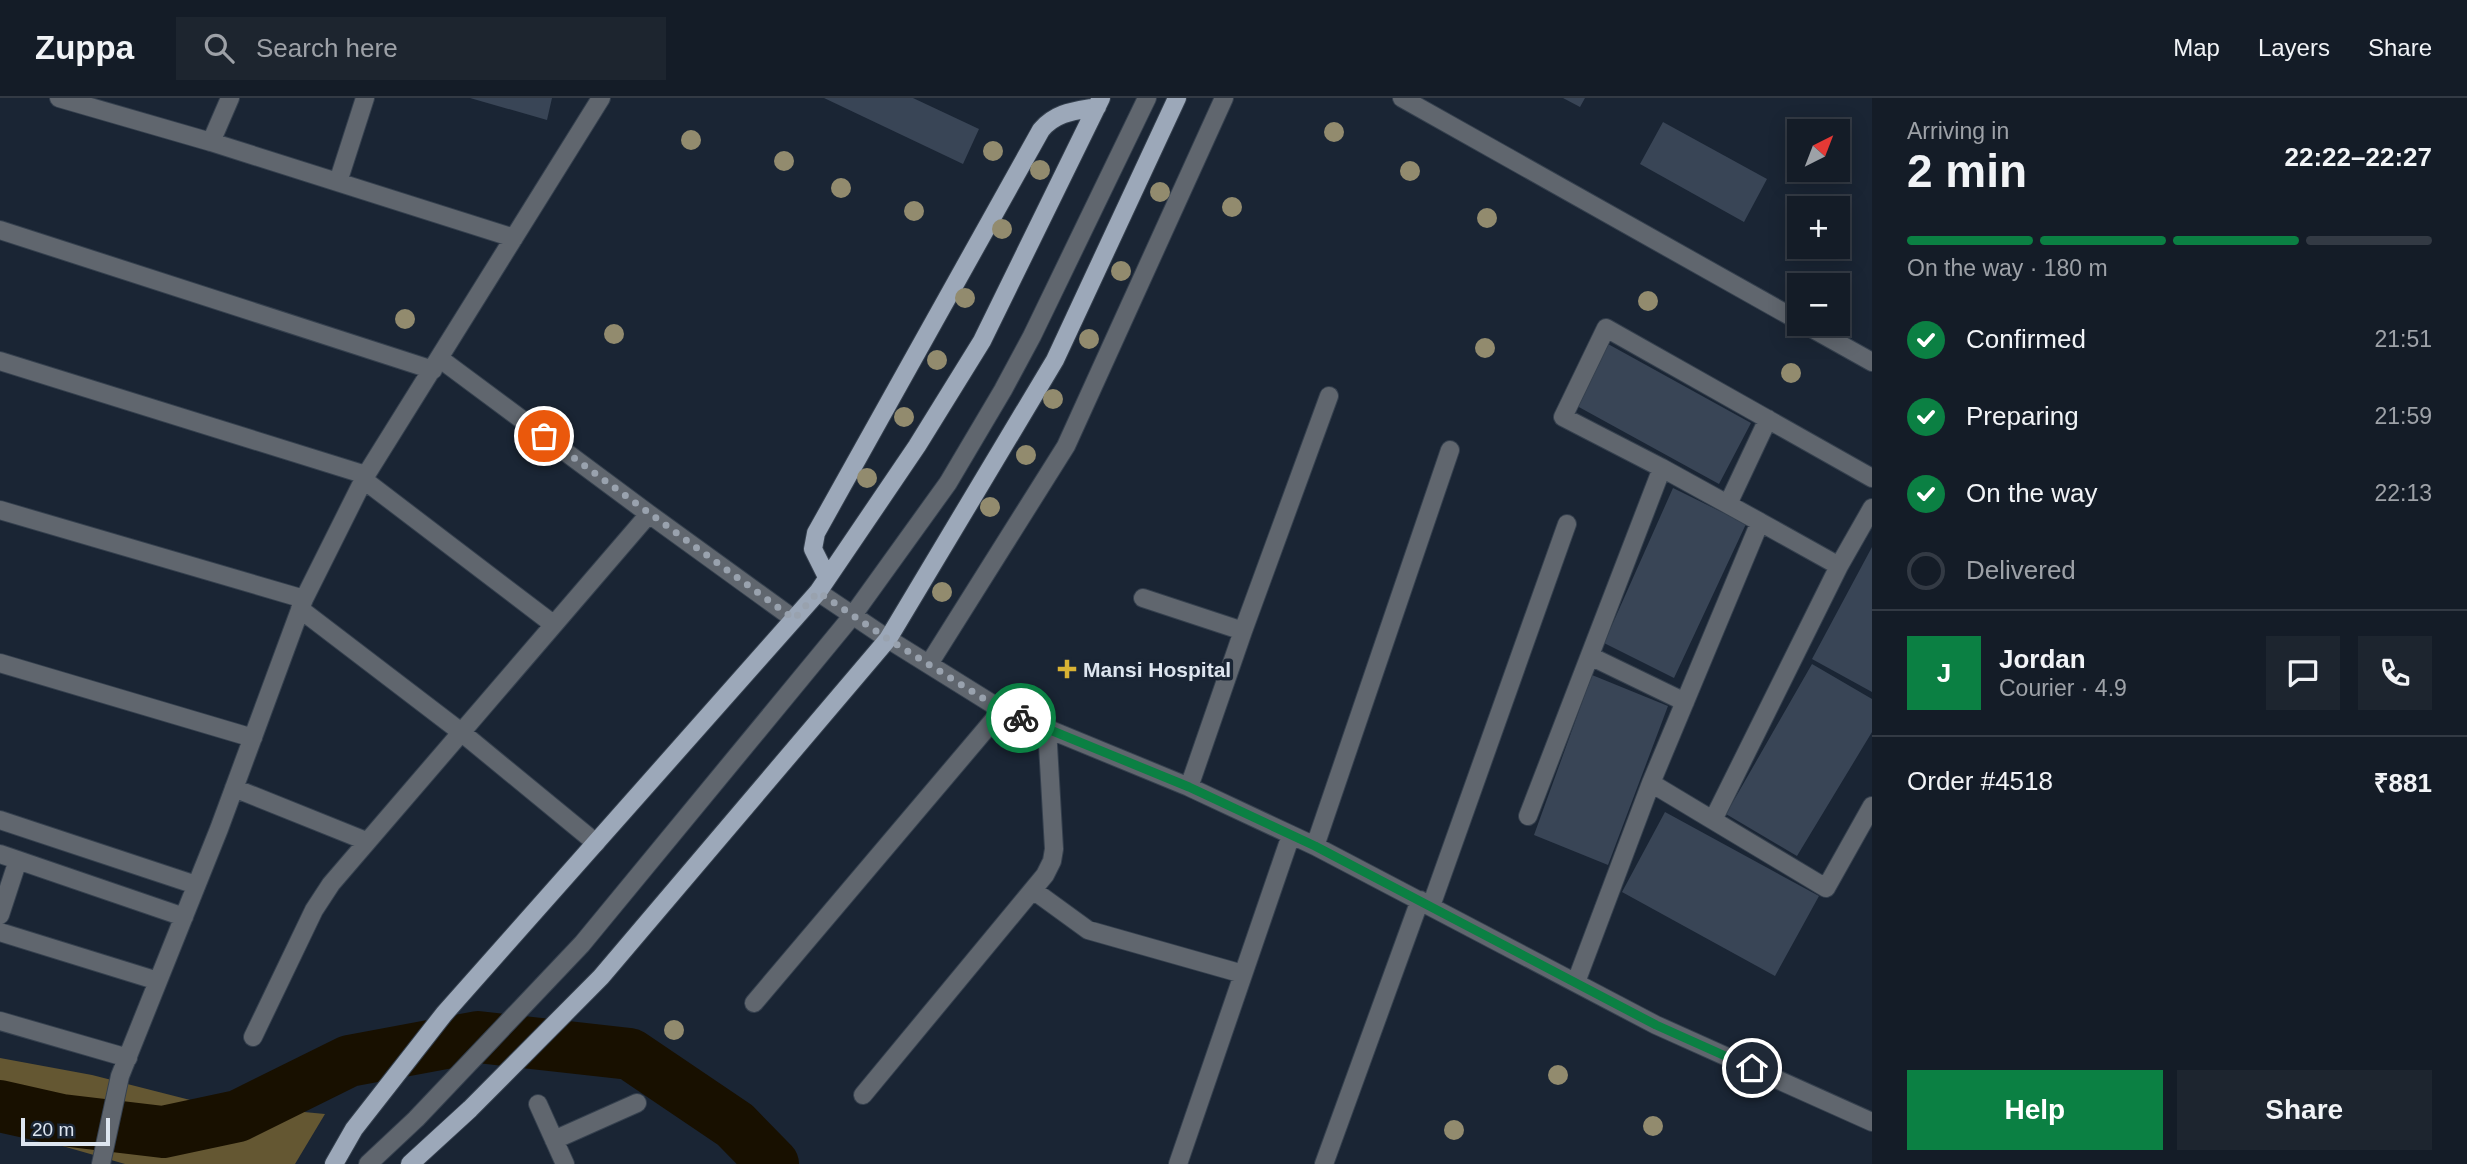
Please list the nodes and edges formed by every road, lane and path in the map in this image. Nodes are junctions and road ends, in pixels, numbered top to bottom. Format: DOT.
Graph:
graph roads {
  1 [pos="60,98"];
  2 [pos="230,98"];
  3 [pos="365,98"];
  4 [pos="601,98"];
  5 [pos="1147,98"];
  6 [pos="1177,98"];
  7 [pos="1224,98"];
  8 [pos="1402,98"];
  9 [pos="1099,102"];
  10 [pos="94,103"];
  11 [pos="211,142"];
  12 [pos="338,182"];
  13 [pos="0,230"];
  14 [pos="514,238"];
  15 [pos="1787,314"];
  16 [pos="1825,336"];
  17 [pos="0,361"];
  18 [pos="1872,362"];
  19 [pos="436,364"];
  20 [pos="1329,396"];
  21 [pos="1768,419"];
  22 [pos="1450,450"];
  23 [pos="1662,468"];
  24 [pos="365,478"];
  25 [pos="1872,478"];
  26 [pos="1728,504"];
  27 [pos="1872,508"];
  28 [pos="0,510"];
  29 [pos="649,514"];
  30 [pos="1760,522"];
  31 [pos="1567,524"];
  32 [pos="1839,566"];
  33 [pos="823,584"];
  34 [pos="1143,598"];
  35 [pos="302,604"];
  36 [pos="853,615"];
  37 [pos="794,619"];
  38 [pos="553,624"];
  39 [pos="1243,631"];
  40 [pos="888,639"];
  41 [pos="1590,656"];
  42 [pos="0,663"];
  43 [pos="929,664"];
  44 [pos="1685,702"];
  45 [pos="1002,710"];
  46 [pos="1047,728"];
  47 [pos="461,732"];
  48 [pos="253,738"];
  49 [pos="1651,783"];
  50 [pos="1189,787"];
  51 [pos="234,788"];
  52 [pos="1872,806"];
  53 [pos="1528,816"];
  54 [pos="0,820"];
  55 [pos="1713,820"];
  56 [pos="1291,835"];
  57 [pos="366,841"];
  58 [pos="596,843"];
  59 [pos="1315,846"];
  60 [pos="0,854"];
  61 [pos="18,860"];
  62 [pos="196,885"];
  63 [pos="1033,890"];
  64 [pos="1425,903"];
  65 [pos="0,915"];
  66 [pos="184,917"];
  67 [pos="0,932"];
  68 [pos="1243,974"];
  69 [pos="158,981"];
  70 [pos="1576,982"];
  71 [pos="754,1003"];
  72 [pos="0,1021"];
  73 [pos="253,1037"];
  74 [pos="128,1058"];
  75 [pos="863,1095"];
  76 [pos="637,1103"];
  77 [pos="538,1104"];
  78 [pos="1872,1122"];
  79 [pos="554,1140"];
  80 [pos="101,1164"];
  81 [pos="334,1164"];
  82 [pos="368,1164"];
  83 [pos="410,1164"];
  84 [pos="565,1164"];
  85 [pos="1178,1164"];
  86 [pos="1324,1164"];
  1 -- 10 [label="street"];
  2 -- 11 [label="street"];
  3 -- 12 [label="street"];
  4 -- 14 [label="street"];
  5 -- 36 [label="street"];
  6 -- 40 [label="main road"];
  7 -- 43 [label="street"];
  8 -- 15 [label="street"];
  9 -- 33 [label="main road"];
  9 -- 33 [label="main road"];
  10 -- 11 [label="street"];
  11 -- 12 [label="street"];
  12 -- 14 [label="street"];
  13 -- 19 [label="street"];
  14 -- 19 [label="street"];
  16 -- 18 [label="street"];
  17 -- 24 [label="street"];
  19 -- 24 [label="street"];
  19 -- 29 [label="street"];
  20 -- 39 [label="street"];
  21 -- 23 [label="street"];
  21 -- 25 [label="street"];
  21 -- 26 [label="street"];
  22 -- 59 [label="street"];
  23 -- 26 [label="street"];
  23 -- 41 [label="street"];
  24 -- 35 [label="street"];
  24 -- 38 [label="street"];
  26 -- 30 [label="street"];
  27 -- 32 [label="street"];
  28 -- 35 [label="street"];
  29 -- 37 [label="street"];
  29 -- 38 [label="street"];
  30 -- 32 [label="street"];
  30 -- 44 [label="street"];
  31 -- 64 [label="street"];
  32 -- 55 [label="street"];
  33 -- 36 [label="street"];
  33 -- 37 [label="main road"];
  34 -- 39 [label="street"];
  35 -- 47 [label="street"];
  35 -- 48 [label="street"];
  36 -- 40 [label="street"];
  36 -- 82 [label="street"];
  37 -- 58 [label="main road"];
  38 -- 47 [label="street"];
  39 -- 50 [label="street"];
  40 -- 43 [label="street"];
  40 -- 83 [label="main road"];
  41 -- 44 [label="street"];
  41 -- 53 [label="street"];
  42 -- 48 [label="street"];
  43 -- 45 [label="street"];
  44 -- 49 [label="street"];
  45 -- 46 [label="street"];
  45 -- 71 [label="street"];
  46 -- 50 [label="street"];
  46 -- 63 [label="street"];
  47 -- 57 [label="street"];
  47 -- 58 [label="street"];
  48 -- 51 [label="street"];
  49 -- 55 [label="street"];
  49 -- 70 [label="street"];
  50 -- 56 [label="street"];
  51 -- 57 [label="street"];
  51 -- 62 [label="street"];
  52 -- 55 [label="street"];
  54 -- 62 [label="street"];
  56 -- 59 [label="street"];
  56 -- 68 [label="street"];
  57 -- 73 [label="street"];
  58 -- 81 [label="main road"];
  59 -- 64 [label="street"];
  60 -- 61 [label="street"];
  61 -- 65 [label="street"];
  61 -- 66 [label="street"];
  62 -- 66 [label="street"];
  63 -- 68 [label="street"];
  63 -- 75 [label="street"];
  64 -- 70 [label="street"];
  64 -- 86 [label="street"];
  66 -- 69 [label="street"];
  67 -- 69 [label="street"];
  68 -- 85 [label="street"];
  69 -- 74 [label="street"];
  70 -- 78 [label="street"];
  72 -- 74 [label="street"];
  74 -- 80 [label="street"];
  76 -- 79 [label="street"];
  77 -- 79 [label="street"];
  79 -- 84 [label="street"];
}
